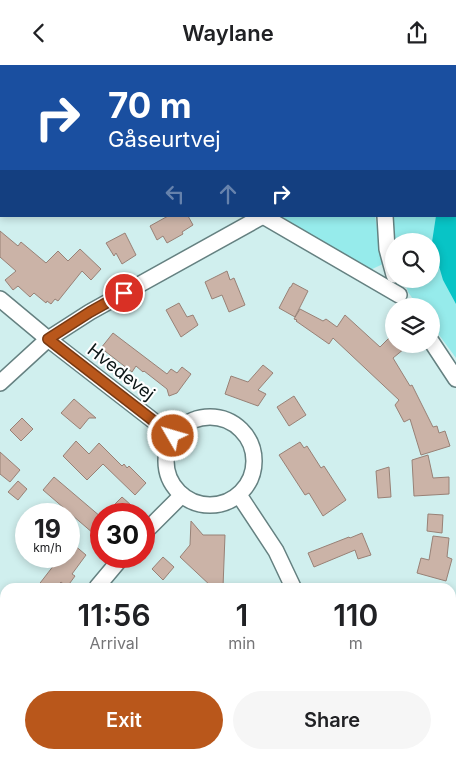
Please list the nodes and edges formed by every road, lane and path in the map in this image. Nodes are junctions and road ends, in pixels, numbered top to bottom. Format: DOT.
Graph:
graph roads {
  1 [pos="261,217"];
  2 [pos="265,217"];
  3 [pos="385,217"];
  4 [pos="386,233"];
  5 [pos="398,298"];
  6 [pos="0,299"];
  7 [pos="48,339"];
  8 [pos="439,353"];
  9 [pos="456,379"];
  10 [pos="0,383"];
  11 [pos="173,436"];
  12 [pos="182,495"];
  13 [pos="239,495"];
  14 [pos="155,522"];
  15 [pos="113,568"];
  16 [pos="99,583"];
  17 [pos="290,583"];
  1 -- 7 [label="street"];
  2 -- 5 [label="street"];
  3 -- 4 [label="street"];
  6 -- 7 [label="street, Hvedevej"];
  7 -- 10 [label="street"];
  7 -- 11 [label="street, Hvedevej"];
  8 -- 9 [label="street"];
  11 -- 12 [label="street"];
  11 -- 13 [label="street"];
  12 -- 13 [label="street"];
  12 -- 14 [label="street"];
  13 -- 17 [label="street"];
  15 -- 16 [label="street"];
}
